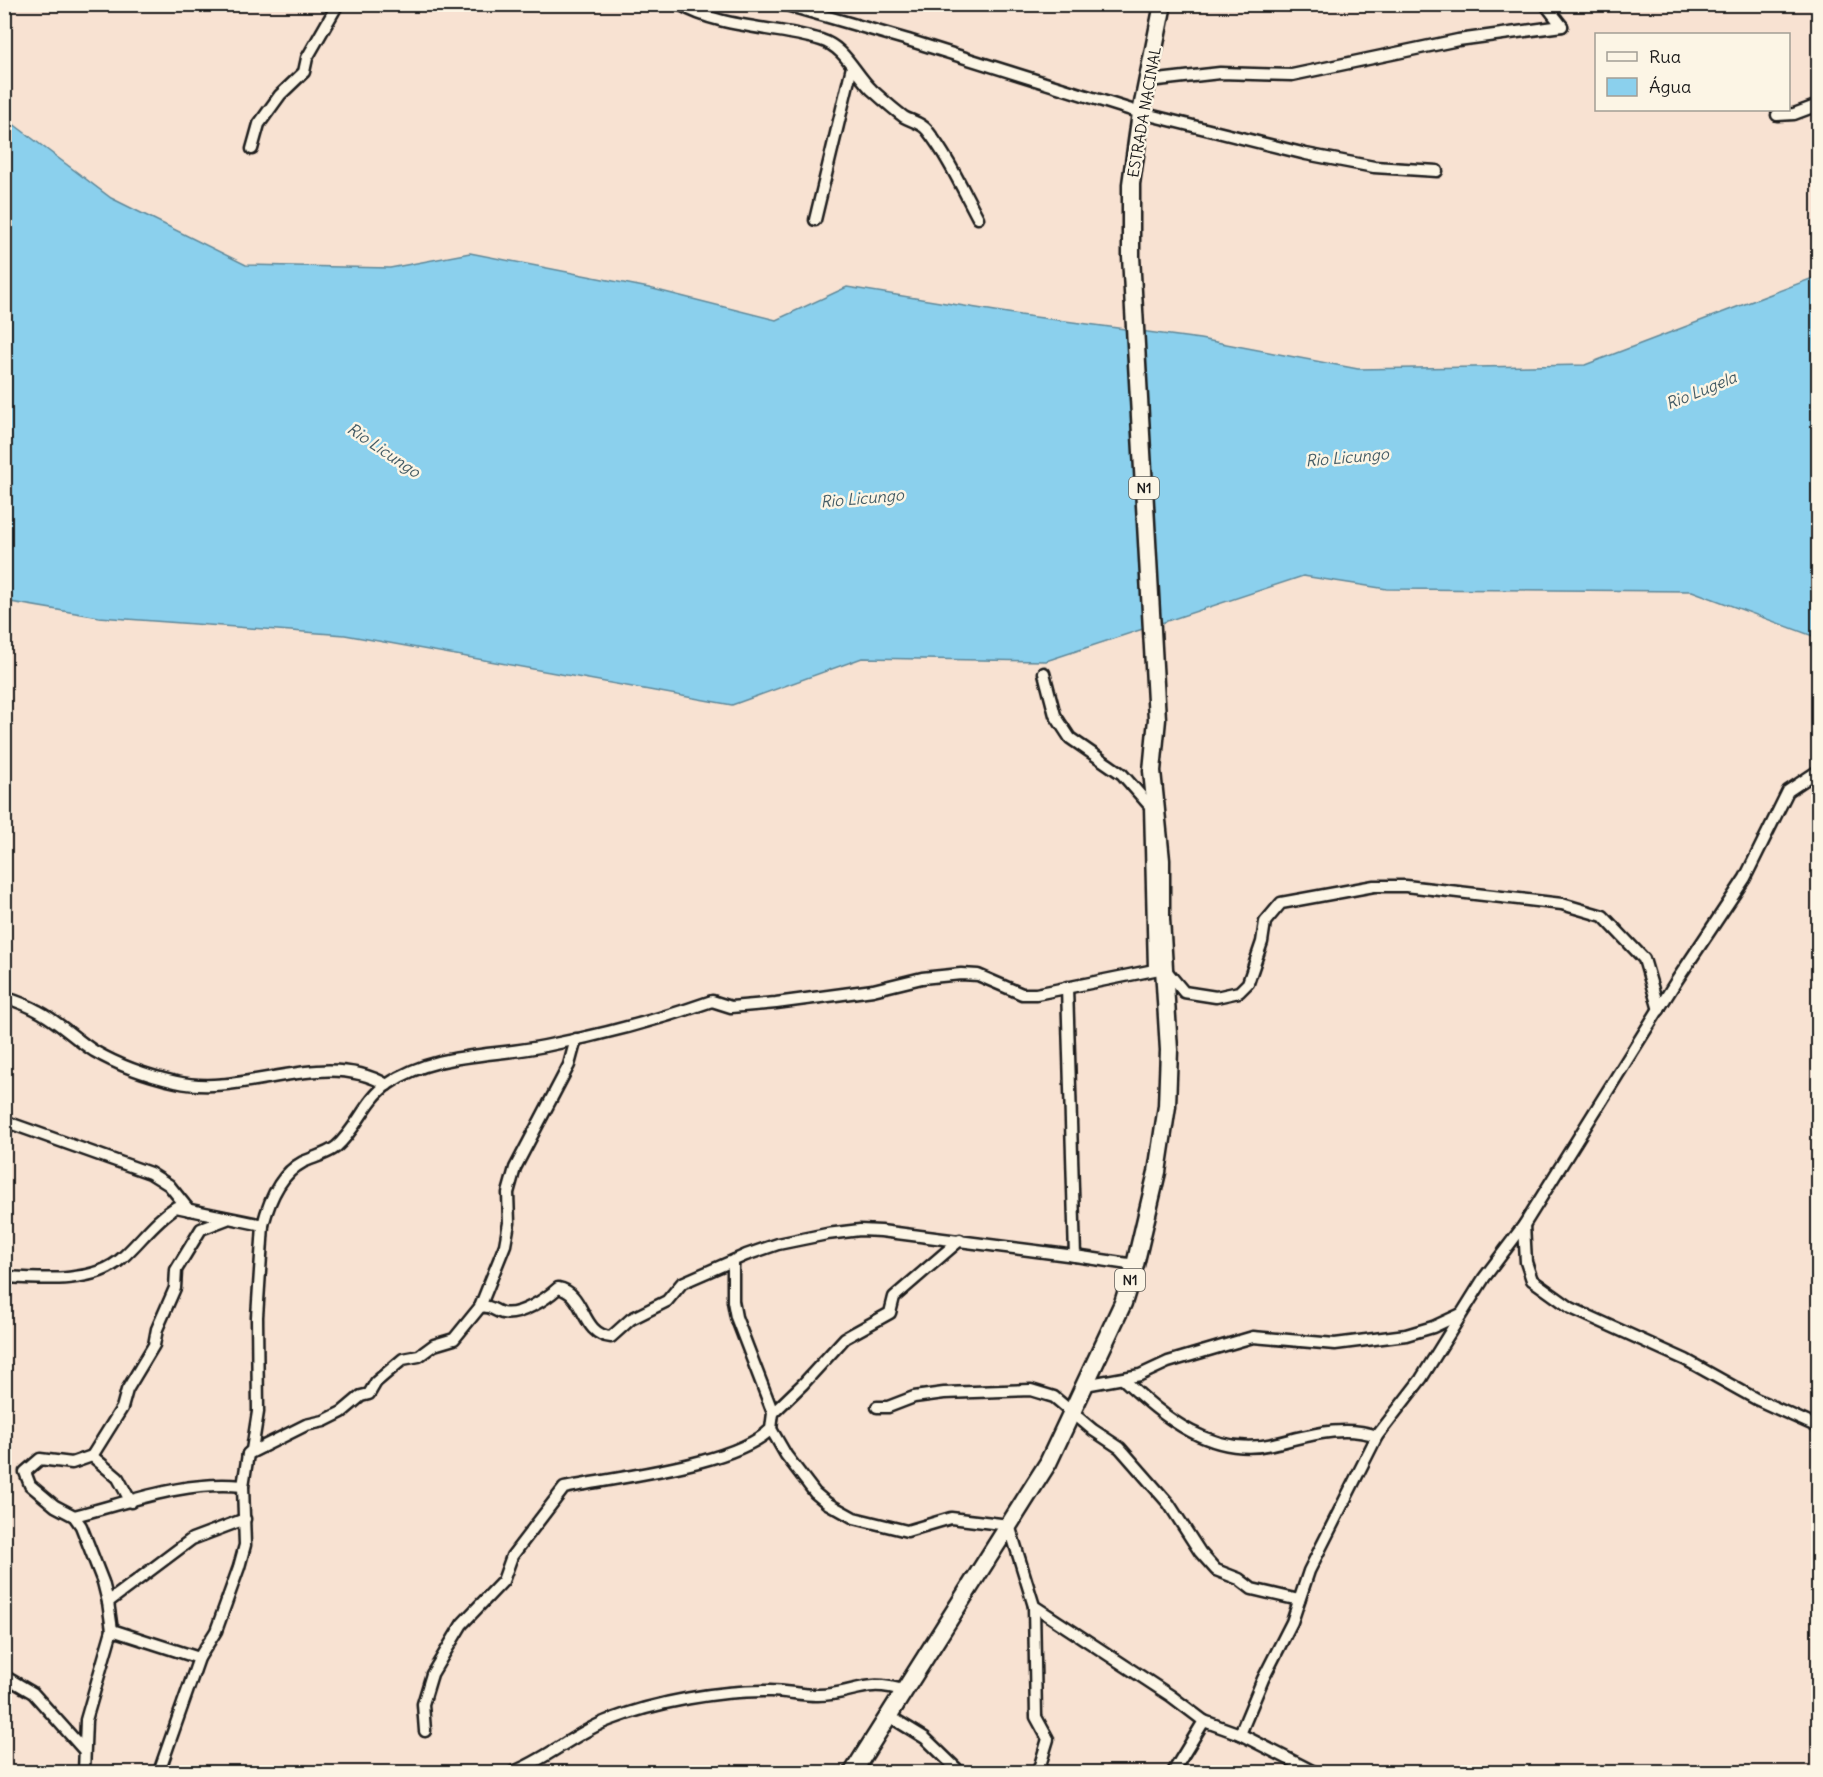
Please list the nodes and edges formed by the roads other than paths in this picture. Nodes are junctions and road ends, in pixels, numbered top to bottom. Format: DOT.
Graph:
graph roads {
  1 [pos="338,4"];
  2 [pos="680,4"];
  3 [pos="783,4"];
  4 [pos="1163,4"];
  5 [pos="1545,4"];
  6 [pos="852,67"];
  7 [pos="1149,81"];
  8 [pos="1818,105"];
  9 [pos="1141,113"];
  10 [pos="1777,115"];
  11 [pos="252,149"];
  12 [pos="1437,171"];
  13 [pos="978,218"];
  14 [pos="815,220"];
  15 [pos="1044,674"];
  16 [pos="1818,771"];
  17 [pos="1159,969"];
  18 [pos="1067,987"];
  19 [pos="4,997"];
  20 [pos="1659,1010"];
  21 [pos="576,1039"];
  22 [pos="387,1085"];
  23 [pos="4,1121"];
  24 [pos="189,1210"];
  25 [pos="227,1219"];
  26 [pos="263,1225"];
  27 [pos="1524,1225"];
  28 [pos="960,1240"];
  29 [pos="1075,1256"];
  30 [pos="733,1261"];
  31 [pos="1135,1265"];
  32 [pos="4,1277"];
  33 [pos="480,1307"];
  34 [pos="1461,1314"];
  35 [pos="1123,1379"];
  36 [pos="1085,1385"];
  37 [pos="877,1407"];
  38 [pos="772,1413"];
  39 [pos="1072,1414"];
  40 [pos="1818,1427"];
  41 [pos="771,1429"];
  42 [pos="1377,1436"];
  43 [pos="248,1454"];
  44 [pos="92,1456"];
  45 [pos="243,1486"];
  46 [pos="131,1502"];
  47 [pos="74,1516"];
  48 [pos="245,1519"];
  49 [pos="1010,1525"];
  50 [pos="1299,1600"];
  51 [pos="108,1602"];
  52 [pos="1034,1606"];
  53 [pos="112,1630"];
  54 [pos="199,1658"];
  55 [pos="4,1676"];
  56 [pos="905,1690"];
  57 [pos="889,1716"];
  58 [pos="1204,1721"];
  59 [pos="425,1731"];
  60 [pos="1240,1734"];
  61 [pos="83,1749"];
  62 [pos="84,1773"];
  63 [pos="159,1773"];
  64 [pos="513,1773"];
  65 [pos="853,1773"];
  66 [pos="960,1773"];
  67 [pos="1038,1773"];
  68 [pos="1173,1773"];
  69 [pos="1314,1773"];
  1 -- 11 [label="street"];
  2 -- 6 [label="street"];
  3 -- 9 [label="street"];
  4 -- 7 [label="highway, ESTRADA NACINAL / N1"];
  5 -- 7 [label="street"];
  6 -- 13 [label="street"];
  6 -- 14 [label="street"];
  7 -- 9 [label="highway, ESTRADA NACINAL / N1"];
  8 -- 10 [label="street"];
  9 -- 12 [label="street"];
  9 -- 17 [label="highway, ESTRADA NACINAL / N1"];
  15 -- 17 [label="street"];
  16 -- 20 [label="street"];
  17 -- 18 [label="street"];
  17 -- 20 [label="street"];
  17 -- 31 [label="highway, N1"];
  18 -- 21 [label="street"];
  18 -- 29 [label="street"];
  19 -- 22 [label="street"];
  20 -- 27 [label="street"];
  21 -- 22 [label="street"];
  21 -- 33 [label="street"];
  22 -- 26 [label="street"];
  23 -- 24 [label="street"];
  24 -- 25 [label="street"];
  24 -- 32 [label="street"];
  25 -- 26 [label="street"];
  25 -- 44 [label="street"];
  26 -- 43 [label="street"];
  27 -- 34 [label="street"];
  27 -- 40 [label="street"];
  28 -- 29 [label="street"];
  28 -- 30 [label="street"];
  28 -- 38 [label="street"];
  29 -- 31 [label="street"];
  30 -- 33 [label="street"];
  30 -- 38 [label="street"];
  31 -- 36 [label="highway, N1"];
  33 -- 43 [label="street"];
  34 -- 35 [label="street"];
  34 -- 42 [label="street"];
  35 -- 36 [label="street"];
  35 -- 42 [label="street"];
  36 -- 39 [label="highway, N1"];
  37 -- 39 [label="street"];
  38 -- 41 [label="street"];
  39 -- 49 [label="highway, N1"];
  39 -- 50 [label="street"];
  41 -- 49 [label="street"];
  41 -- 59 [label="street"];
  42 -- 50 [label="street"];
  43 -- 45 [label="street"];
  44 -- 46 [label="street"];
  44 -- 47 [label="street"];
  45 -- 46 [label="street"];
  45 -- 48 [label="street"];
  46 -- 47 [label="street"];
  47 -- 51 [label="street"];
  48 -- 51 [label="street"];
  48 -- 54 [label="street"];
  49 -- 52 [label="street"];
  49 -- 56 [label="highway, N1"];
  50 -- 60 [label="street"];
  51 -- 53 [label="street"];
  52 -- 58 [label="street"];
  52 -- 67 [label="street"];
  53 -- 54 [label="street"];
  53 -- 61 [label="street"];
  54 -- 63 [label="street"];
  55 -- 61 [label="street"];
  56 -- 57 [label="highway, N1"];
  56 -- 64 [label="street"];
  57 -- 65 [label="highway, N1"];
  57 -- 66 [label="street"];
  58 -- 60 [label="street"];
  58 -- 68 [label="street"];
  60 -- 69 [label="street"];
  61 -- 62 [label="street"];
}
